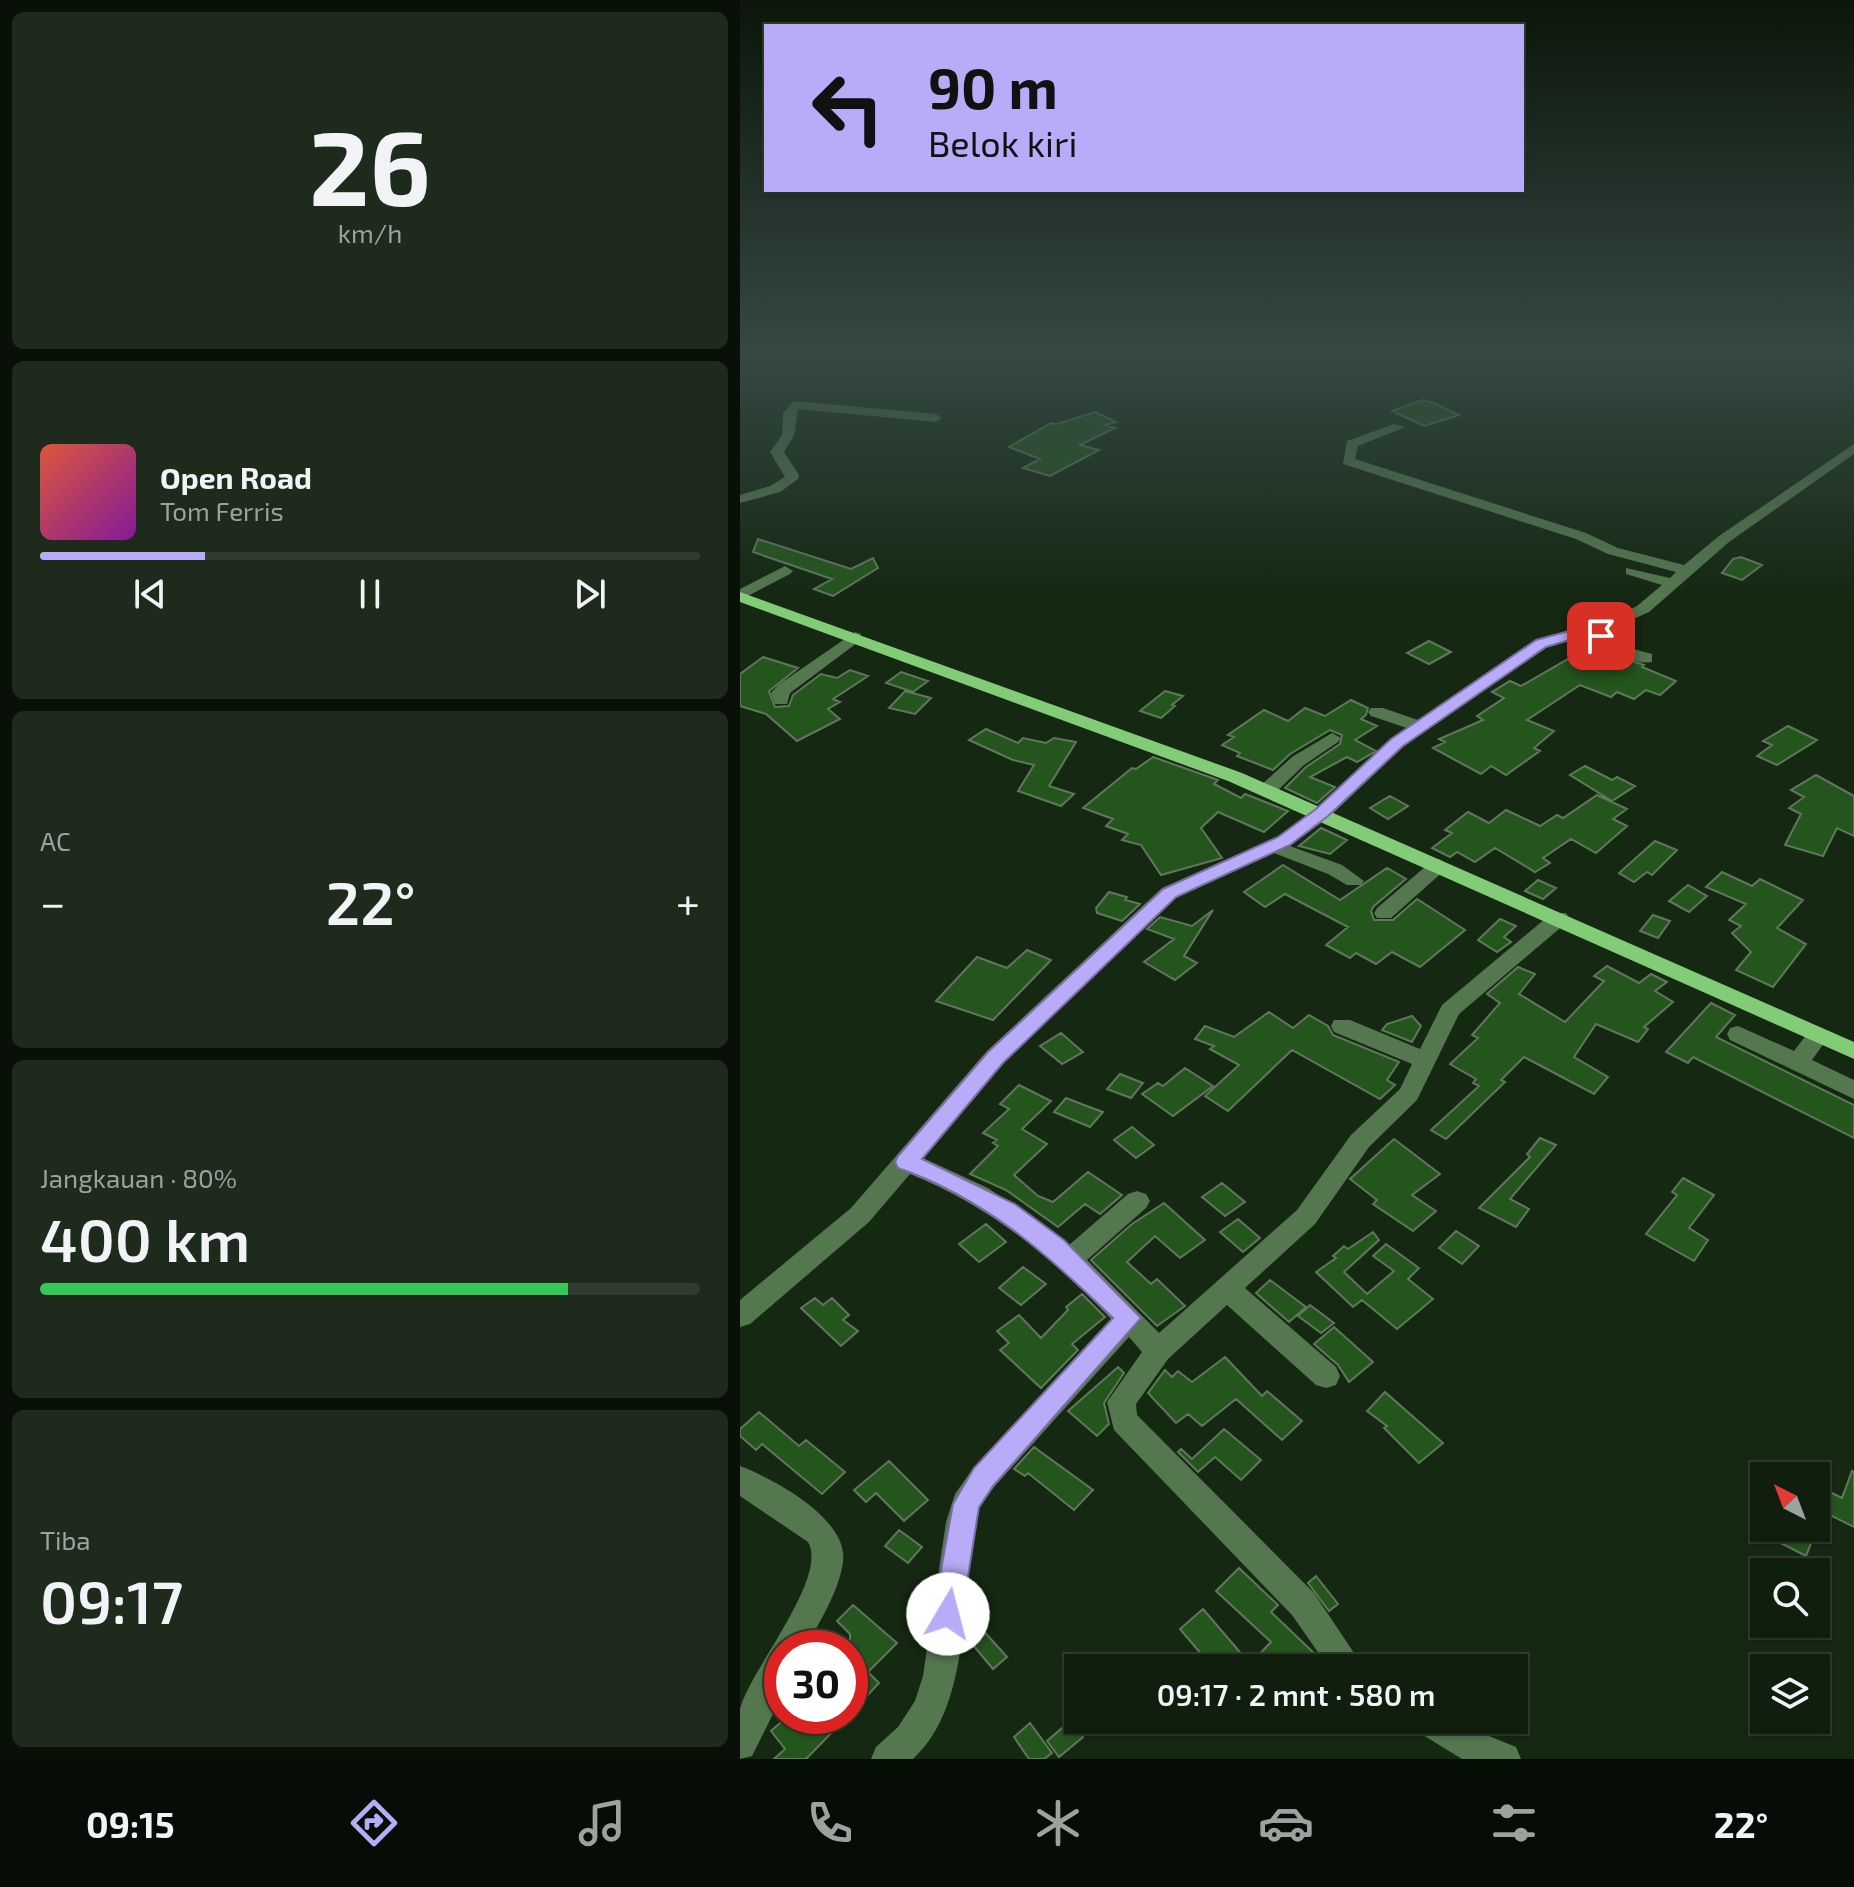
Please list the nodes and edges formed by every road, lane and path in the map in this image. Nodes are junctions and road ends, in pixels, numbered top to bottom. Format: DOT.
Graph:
graph roads {
  1 [pos="788,432"];
  2 [pos="1385,432"];
  3 [pos="1854,448"];
  4 [pos="740,499"];
  5 [pos="785,571"];
  6 [pos="1631,571"];
  7 [pos="1688,571"];
  8 [pos="1675,584"];
  9 [pos="740,596"];
  10 [pos="1595,632"];
  11 [pos="855,637"];
  12 [pos="1646,658"];
  13 [pos="781,700"];
  14 [pos="1377,712"];
  15 [pos="1420,727"];
  16 [pos="1332,738"];
  17 [pos="1267,790"];
  18 [pos="1322,813"];
  19 [pos="1284,851"];
  20 [pos="1439,865"];
  21 [pos="1354,881"];
  22 [pos="1384,913"];
  23 [pos="1559,918"];
  24 [pos="1342,1026"];
  25 [pos="1738,1034"];
  26 [pos="1818,1036"];
  27 [pos="1854,1051"];
  28 [pos="1426,1061"];
  29 [pos="1798,1063"];
  30 [pos="1854,1090"];
  31 [pos="918,1166"];
  32 [pos="1137,1201"];
  33 [pos="1069,1260"];
  34 [pos="1227,1288"];
  35 [pos="740,1316"];
  36 [pos="1129,1318"];
  37 [pos="1158,1351"];
  38 [pos="1326,1376"];
  39 [pos="740,1480"];
  40 [pos="798,1630"];
  41 [pos="1338,1654"];
  42 [pos="764,1697"];
  43 [pos="1451,1734"];
  44 [pos="740,1744"];
  45 [pos="888,1759"];
  46 [pos="1504,1759"];
  1 -- 4 [label="street"];
  2 -- 7 [label="street"];
  3 -- 7 [label="street"];
  5 -- 9 [label="street"];
  6 -- 8 [label="street"];
  7 -- 8 [label="street"];
  8 -- 10 [label="street"];
  9 -- 11 [label="main road"];
  10 -- 12 [label="street"];
  10 -- 15 [label="street"];
  11 -- 13 [label="street"];
  11 -- 17 [label="main road"];
  14 -- 15 [label="street"];
  15 -- 18 [label="street"];
  16 -- 17 [label="street"];
  17 -- 18 [label="main road"];
  18 -- 19 [label="street"];
  18 -- 20 [label="main road"];
  19 -- 21 [label="street"];
  19 -- 31 [label="street"];
  20 -- 22 [label="street"];
  20 -- 23 [label="main road"];
  23 -- 26 [label="main road"];
  23 -- 28 [label="street"];
  24 -- 28 [label="street"];
  25 -- 29 [label="street"];
  26 -- 27 [label="main road"];
  26 -- 29 [label="street"];
  28 -- 34 [label="street"];
  29 -- 30 [label="street"];
  31 -- 33 [label="street"];
  31 -- 35 [label="street"];
  32 -- 33 [label="street"];
  33 -- 36 [label="street"];
  34 -- 37 [label="street"];
  34 -- 38 [label="street"];
  36 -- 37 [label="street"];
  36 -- 45 [label="street"];
  37 -- 41 [label="street"];
  39 -- 40 [label="street"];
  42 -- 44 [label="street"];
  43 -- 46 [label="street"];
}
